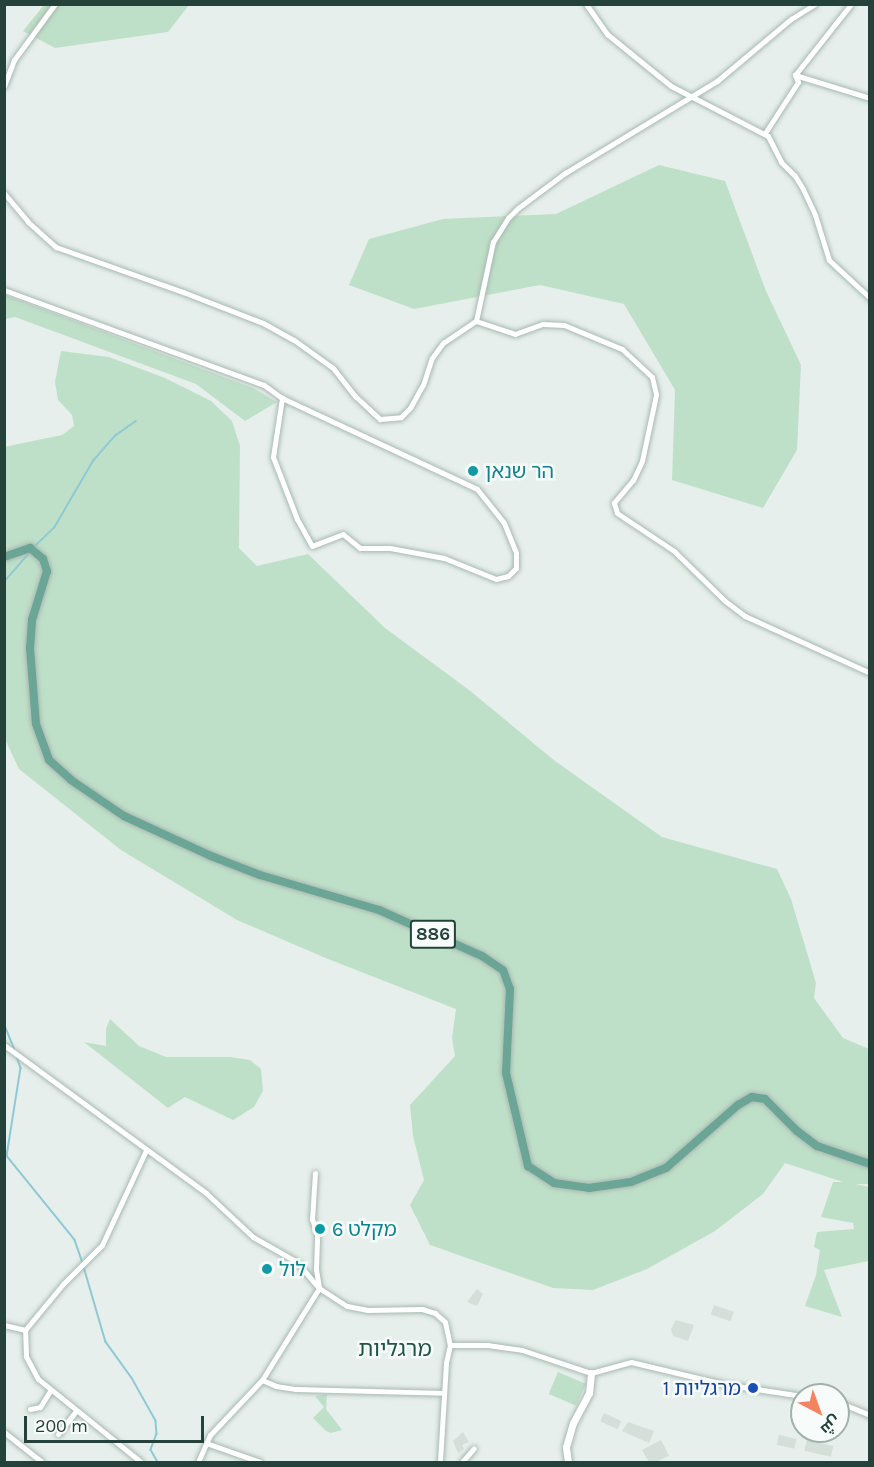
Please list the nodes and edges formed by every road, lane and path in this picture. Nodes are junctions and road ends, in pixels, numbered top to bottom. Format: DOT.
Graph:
graph roads {
  1 [pos="55,4"];
  2 [pos="586,4"];
  3 [pos="815,4"];
  4 [pos="851,4"];
  5 [pos="795,75"];
  6 [pos="4,86"];
  7 [pos="688,97"];
  8 [pos="870,98"];
  9 [pos="765,133"];
  10 [pos="4,193"];
  11 [pos="4,290"];
  12 [pos="870,298"];
  13 [pos="476,321"];
  14 [pos="282,398"];
  15 [pos="4,557"];
  16 [pos="870,673"];
  17 [pos="4,1045"];
  18 [pos="146,1150"];
  19 [pos="870,1164"];
  20 [pos="315,1173"];
  21 [pos="319,1288"];
  22 [pos="4,1325"];
  23 [pos="25,1330"];
  24 [pos="450,1345"];
  25 [pos="591,1373"];
  26 [pos="262,1380"];
  27 [pos="50,1391"];
  28 [pos="444,1393"];
  29 [pos="790,1394"];
  30 [pos="850,1406"];
  31 [pos="30,1409"];
  32 [pos="76,1411"];
  33 [pos="870,1415"];
  34 [pos="4,1432"];
  35 [pos="58,1434"];
  36 [pos="206,1443"];
  37 [pos="474,1448"];
  38 [pos="42,1462"];
  39 [pos="141,1462"];
  40 [pos="198,1462"];
  41 [pos="260,1462"];
  42 [pos="440,1462"];
  43 [pos="462,1462"];
  44 [pos="568,1462"];
  1 -- 6 [label="street"];
  2 -- 7 [label="street"];
  3 -- 7 [label="street"];
  4 -- 5 [label="street"];
  5 -- 8 [label="street"];
  5 -- 9 [label="street"];
  7 -- 9 [label="street"];
  7 -- 13 [label="street"];
  9 -- 12 [label="street"];
  10 -- 13 [label="street"];
  11 -- 14 [label="street"];
  13 -- 16 [label="street"];
  14 -- 14 [label="street"];
  15 -- 19 [label="main road, 886"];
  17 -- 18 [label="street"];
  18 -- 21 [label="street"];
  18 -- 23 [label="street"];
  20 -- 21 [label="street"];
  21 -- 24 [label="street"];
  21 -- 26 [label="street"];
  22 -- 23 [label="street"];
  23 -- 27 [label="street"];
  24 -- 25 [label="street"];
  24 -- 28 [label="street"];
  25 -- 29 [label="street"];
  25 -- 44 [label="street"];
  26 -- 28 [label="street"];
  26 -- 36 [label="street"];
  27 -- 31 [label="street"];
  27 -- 32 [label="street"];
  28 -- 42 [label="street"];
  30 -- 33 [label="street"];
  32 -- 35 [label="street"];
  32 -- 39 [label="street"];
  34 -- 38 [label="street"];
  36 -- 40 [label="street"];
  36 -- 41 [label="street"];
  37 -- 43 [label="street"];
}
